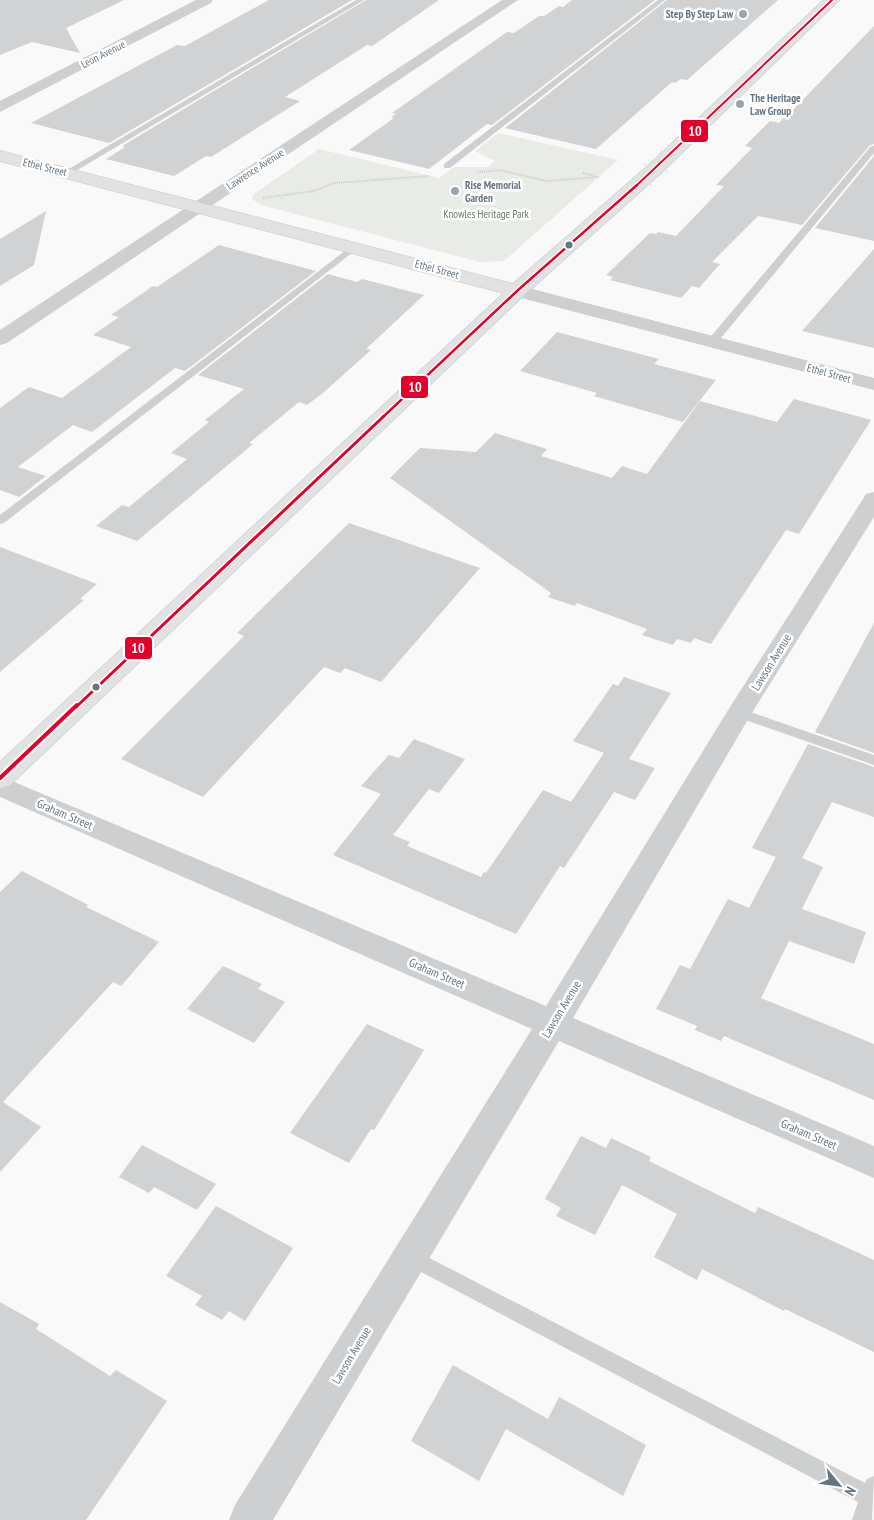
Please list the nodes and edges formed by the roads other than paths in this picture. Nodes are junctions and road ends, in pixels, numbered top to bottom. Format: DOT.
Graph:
graph roads {
  1 [pos="206,0"];
  2 [pos="361,0"];
  3 [pos="511,0"];
  4 [pos="662,0"];
  5 [pos="832,0"];
  6 [pos="0,107"];
  7 [pos="874,148"];
  8 [pos="0,156"];
  9 [pos="447,166"];
  10 [pos="66,173"];
  11 [pos="198,207"];
  12 [pos="354,247"];
  13 [pos="516,291"];
  14 [pos="0,339"];
  15 [pos="712,342"];
  16 [pos="874,384"];
  17 [pos="874,499"];
  18 [pos="0,521"];
  19 [pos="739,713"];
  20 [pos="874,760"];
  21 [pos="0,778"];
  22 [pos="0,786"];
  23 [pos="553,1023"];
  24 [pos="874,1162"];
  25 [pos="410,1257"];
  26 [pos="872,1491"];
  27 [pos="250,1520"];
  28 [pos="862,1520"];
  1 -- 6 [label="street, Leon Avenue"];
  2 -- 10 [label="lane"];
  3 -- 11 [label="street, Lawrence Avenue"];
  4 -- 9 [label="lane"];
  5 -- 13 [label="street"];
  7 -- 15 [label="lane"];
  8 -- 10 [label="street, Ethel Street"];
  10 -- 11 [label="street, Ethel Street"];
  11 -- 12 [label="street, Ethel Street"];
  11 -- 14 [label="street, Lawrence Avenue"];
  12 -- 13 [label="street, Ethel Street"];
  12 -- 18 [label="lane"];
  13 -- 15 [label="street, Ethel Street"];
  13 -- 21 [label="street"];
  15 -- 16 [label="street, Ethel Street"];
  17 -- 19 [label="street, Lawson Avenue"];
  19 -- 20 [label="lane"];
  19 -- 23 [label="street, Lawson Avenue"];
  22 -- 23 [label="street, Graham Street"];
  23 -- 24 [label="street, Graham Street"];
  23 -- 25 [label="street, Lawson Avenue"];
  25 -- 26 [label="lane"];
  25 -- 27 [label="street, Lawson Avenue"];
  26 -- 28 [label="lane"];
}
